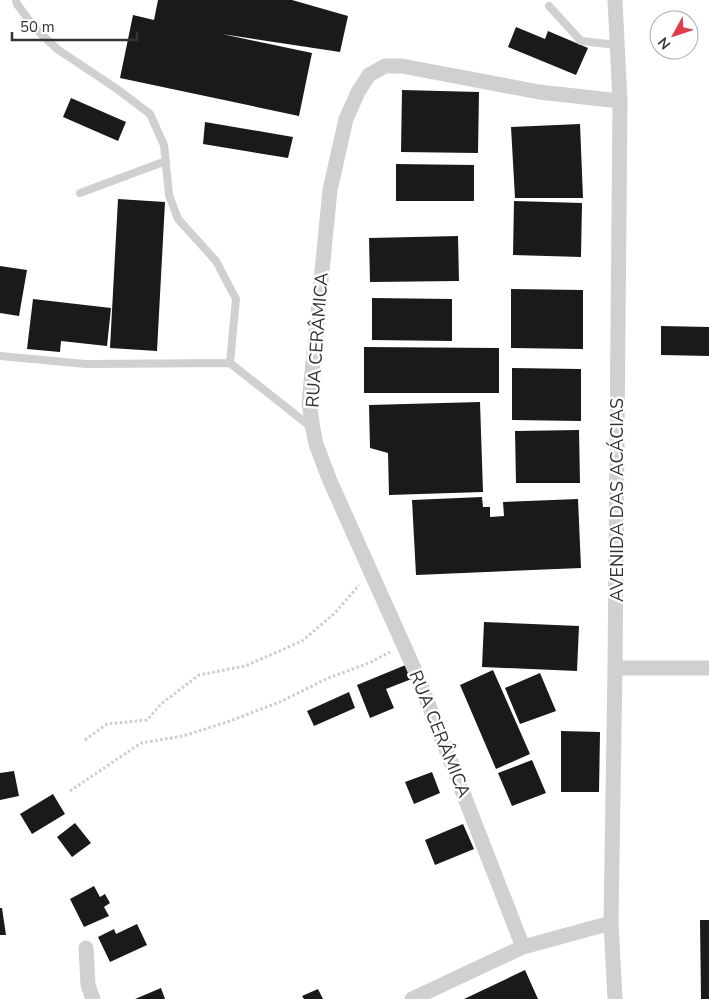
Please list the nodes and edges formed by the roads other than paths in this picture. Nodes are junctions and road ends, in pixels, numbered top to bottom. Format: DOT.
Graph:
graph roads {
  1 [pos="16,0"];
  2 [pos="615,0"];
  3 [pos="549,6"];
  4 [pos="617,45"];
  5 [pos="620,101"];
  6 [pos="166,161"];
  7 [pos="80,193"];
  8 [pos="0,356"];
  9 [pos="230,363"];
  10 [pos="313,429"];
  11 [pos="615,668"];
  12 [pos="709,668"];
  13 [pos="611,923"];
  14 [pos="524,947"];
  15 [pos="86,948"];
  16 [pos="93,999"];
  17 [pos="412,999"];
  18 [pos="615,999"];
  1 -- 6 [label="lane"];
  2 -- 4 [label="street, AVENIDA DAS ACÁCIAS"];
  3 -- 4 [label="lane"];
  4 -- 5 [label="street, AVENIDA DAS ACÁCIAS"];
  5 -- 10 [label="street, RUA CERÂMICA"];
  5 -- 11 [label="street, AVENIDA DAS ACÁCIAS"];
  6 -- 7 [label="lane"];
  6 -- 9 [label="lane"];
  8 -- 9 [label="lane"];
  9 -- 10 [label="lane"];
  10 -- 14 [label="street, RUA CERÂMICA"];
  11 -- 12 [label="street"];
  11 -- 13 [label="street, AVENIDA DAS ACÁCIAS"];
  13 -- 14 [label="street"];
  13 -- 18 [label="street, AVENIDA DAS ACÁCIAS"];
  14 -- 17 [label="street"];
  15 -- 16 [label="street"];
}
